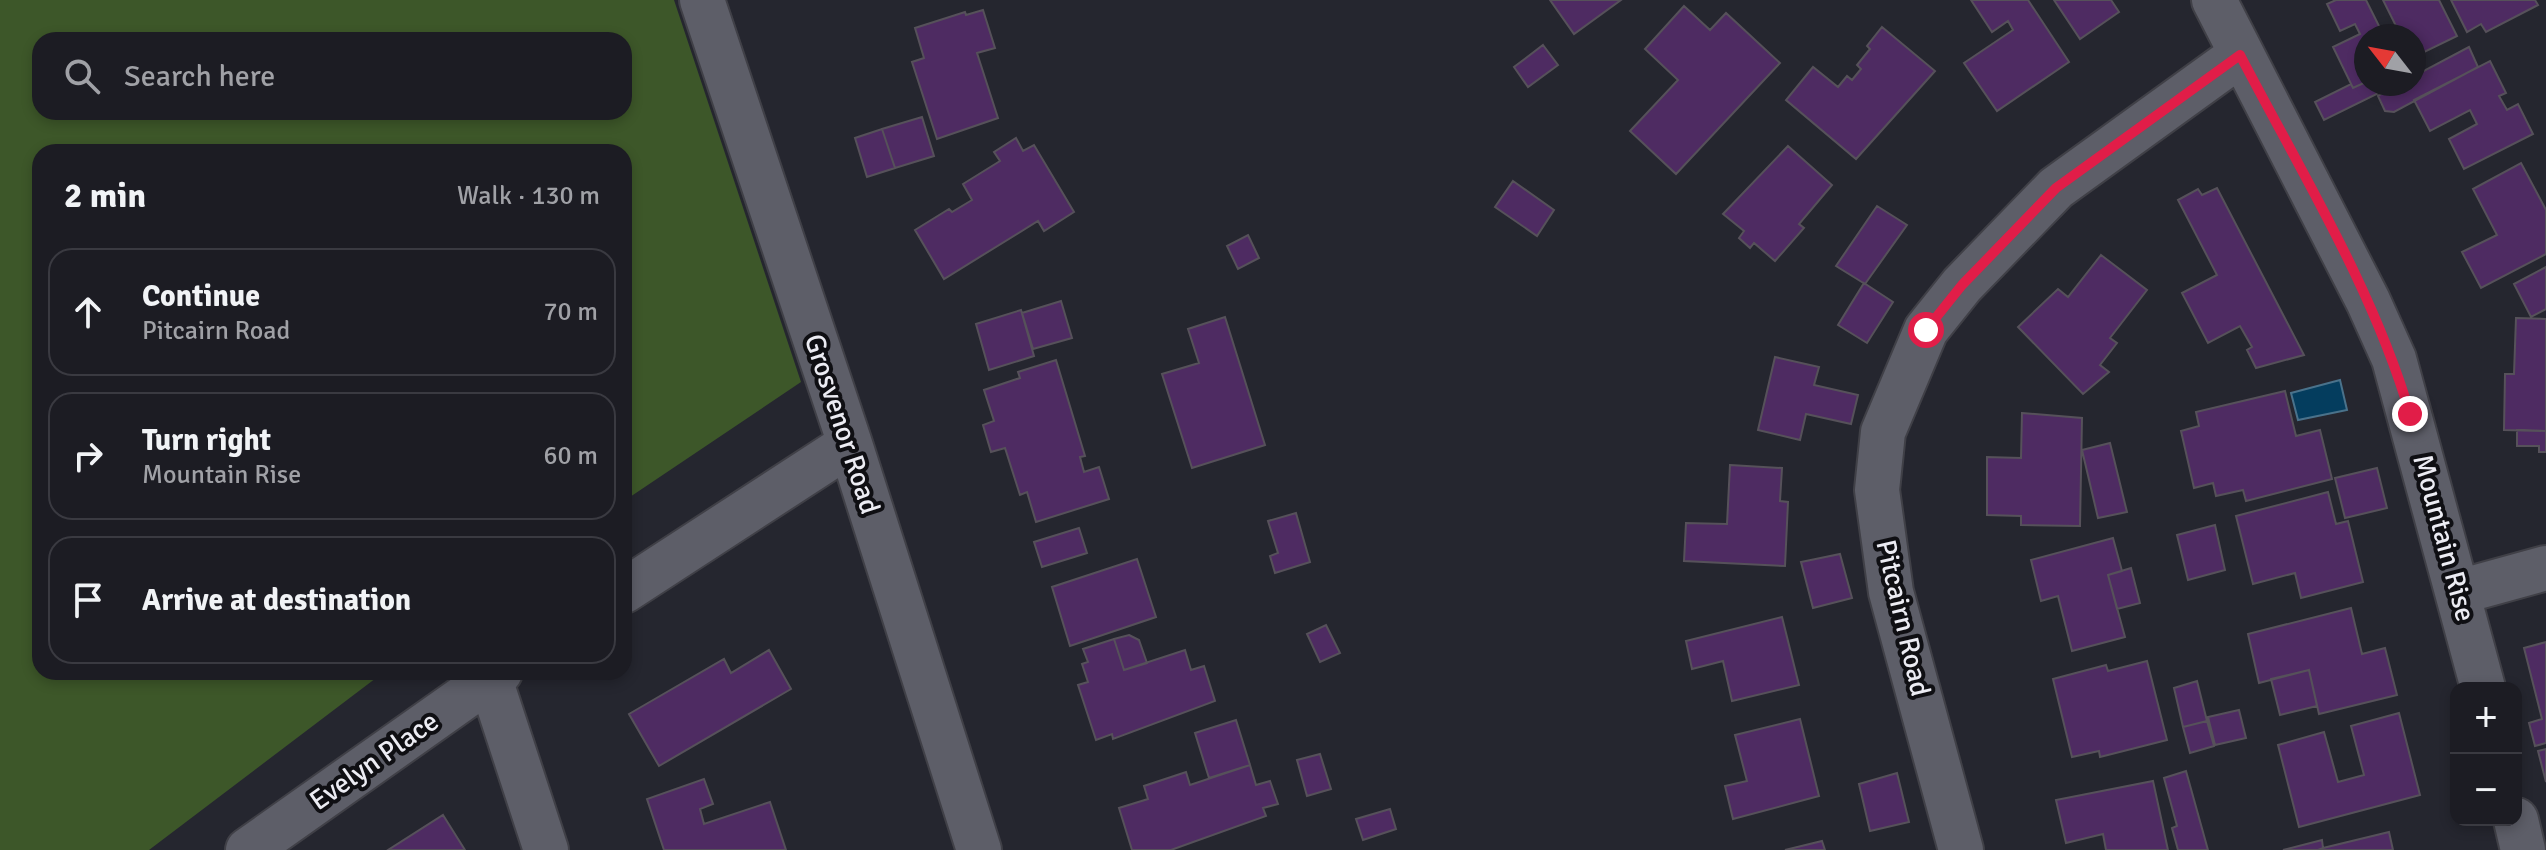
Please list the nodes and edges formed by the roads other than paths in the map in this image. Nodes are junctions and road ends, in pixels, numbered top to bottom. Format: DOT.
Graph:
graph roads {
  1 [pos="702,0"];
  2 [pos="2214,0"];
  3 [pos="2240,55"];
  4 [pos="850,444"];
  5 [pos="2546,568"];
  6 [pos="632,586"];
  7 [pos="2459,592"];
  8 [pos="489,680"];
  9 [pos="496,680"];
  10 [pos="2482,682"];
  11 [pos="2517,826"];
  12 [pos="248,850"];
  13 [pos="546,850"];
  14 [pos="979,850"];
  15 [pos="1961,850"];
  16 [pos="2523,850"];
  1 -- 4 [label="street, Grosvenor Road"];
  2 -- 3 [label="street, Mountain Rise"];
  3 -- 7 [label="street, Mountain Rise"];
  3 -- 15 [label="street, Pitcairn Road"];
  4 -- 6 [label="street"];
  4 -- 14 [label="street, Grosvenor Road"];
  5 -- 7 [label="street"];
  7 -- 10 [label="street, Mountain Rise"];
  8 -- 12 [label="street, Evelyn Place"];
  9 -- 13 [label="street"];
  11 -- 16 [label="street"];
}
